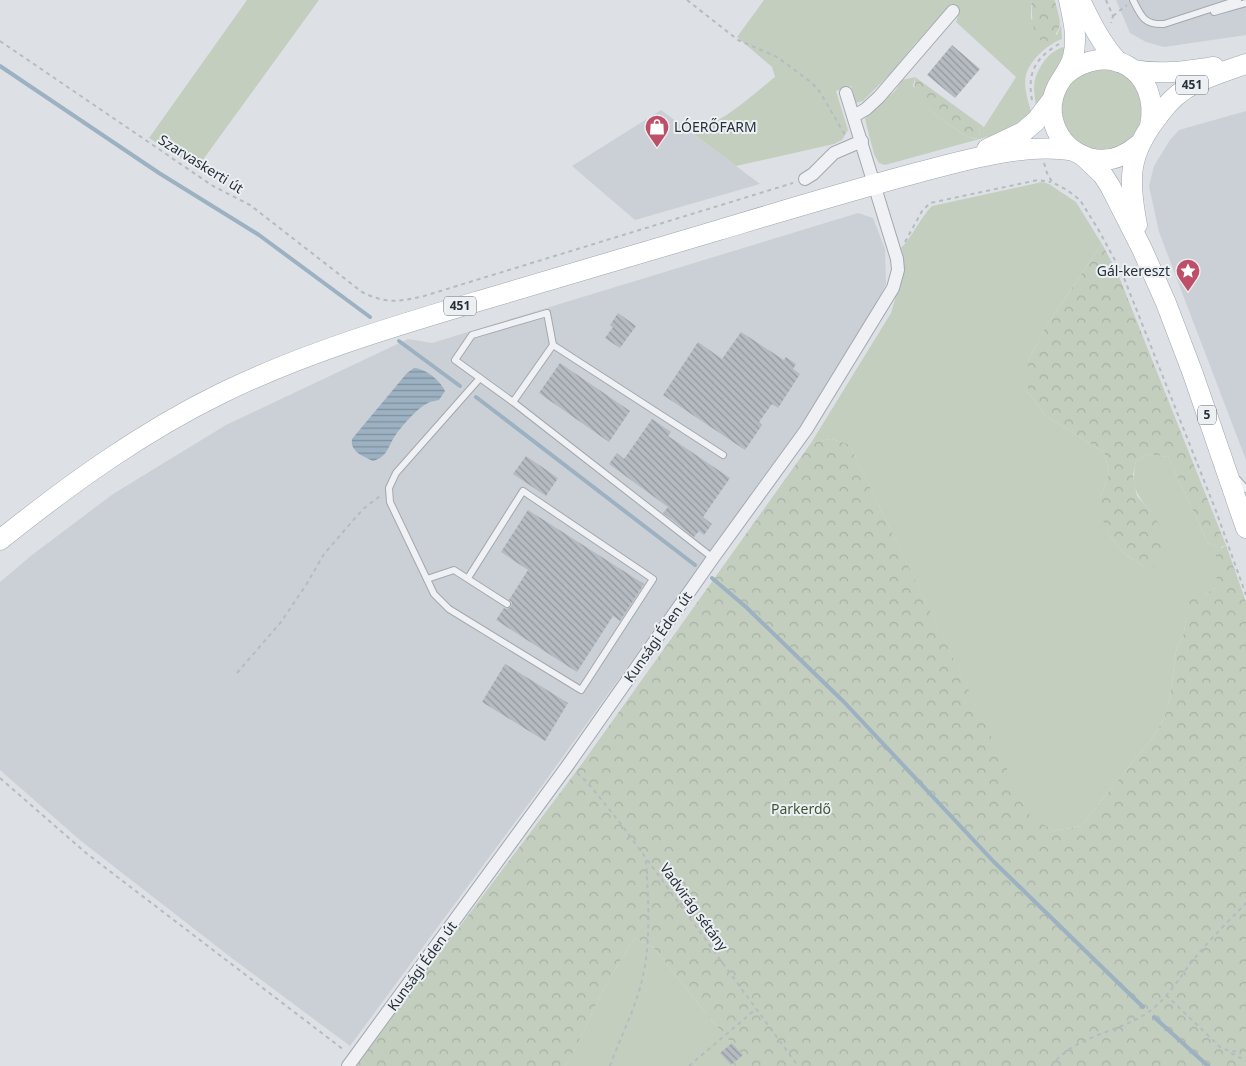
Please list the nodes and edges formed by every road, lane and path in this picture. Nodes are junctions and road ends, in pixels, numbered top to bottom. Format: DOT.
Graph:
graph roads {
  1 [pos="687,0"];
  2 [pos="1069,0"];
  3 [pos="1080,0"];
  4 [pos="1106,0"];
  5 [pos="1238,0"];
  6 [pos="1131,2"];
  7 [pos="1246,3"];
  8 [pos="953,11"];
  9 [pos="1113,16"];
  10 [pos="1164,24"];
  11 [pos="1096,33"];
  12 [pos="1076,39"];
  13 [pos="0,42"];
  14 [pos="1246,63"];
  15 [pos="1126,66"];
  16 [pos="1065,75"];
  17 [pos="846,93"];
  18 [pos="1052,100"];
  19 [pos="854,116"];
  20 [pos="1036,121"];
  21 [pos="1150,126"];
  22 [pos="856,143"];
  23 [pos="1138,145"];
  24 [pos="1042,148"];
  25 [pos="1078,154"];
  26 [pos="960,162"];
  27 [pos="805,179"];
  28 [pos="1052,182"];
  29 [pos="875,184"];
  30 [pos="894,249"];
  31 [pos="1142,249"];
  32 [pos="553,345"];
  33 [pos="480,378"];
  34 [pos="513,402"];
  35 [pos="722,455"];
  36 [pos="1223,459"];
  37 [pos="389,488"];
  38 [pos="1246,489"];
  39 [pos="1245,524"];
  40 [pos="0,540"];
  41 [pos="713,558"];
  42 [pos="468,578"];
  43 [pos="427,579"];
  44 [pos="1246,595"];
  45 [pos="507,604"];
  46 [pos="237,673"];
  47 [pos="568,765"];
  48 [pos="0,778"];
  49 [pos="646,859"];
  50 [pos="1246,902"];
  51 [pos="1166,995"];
  52 [pos="756,1009"];
  53 [pos="1246,1048"];
  54 [pos="1228,1052"];
  55 [pos="1246,1061"];
  56 [pos="352,1062"];
  57 [pos="610,1066"];
  58 [pos="689,1066"];
  59 [pos="798,1066"];
  60 [pos="1051,1066"];
  1 -- 22 [label="path"];
  2 -- 12 [label="main road, 5"];
  3 -- 11 [label="main road, 5"];
  4 -- 9 [label="path"];
  5 -- 10 [label="lane"];
  6 -- 9 [label="path"];
  6 -- 10 [label="lane"];
  7 -- 10 [label="lane"];
  8 -- 19 [label="street"];
  9 -- 11 [label="path"];
  11 -- 15 [label="main road, 5"];
  12 -- 16 [label="main road, 5"];
  12 -- 20 [label="path"];
  13 -- 27 [label="path, Szarvaskerti út"];
  14 -- 15 [label="main road, 451"];
  14 -- 21 [label="main road, 451"];
  15 -- 16 [label="main road"];
  15 -- 21 [label="main road, 5"];
  16 -- 18 [label="main road, 5"];
  17 -- 19 [label="street, Kunsági Éden út"];
  18 -- 20 [label="main road, 451"];
  18 -- 25 [label="main road, 5"];
  19 -- 22 [label="street, Kunsági Éden út"];
  20 -- 26 [label="main road, 451"];
  21 -- 23 [label="main road, 5"];
  22 -- 27 [label="street"];
  22 -- 29 [label="street, Kunsági Éden út"];
  23 -- 25 [label="main road, 5"];
  23 -- 31 [label="main road, 5"];
  24 -- 25 [label="main road, 451"];
  24 -- 26 [label="main road, 451"];
  24 -- 28 [label="path"];
  25 -- 31 [label="main road, 5"];
  26 -- 29 [label="main road, 451"];
  28 -- 30 [label="path"];
  28 -- 44 [label="path"];
  29 -- 30 [label="street, Kunsági Éden út"];
  29 -- 40 [label="main road, 451"];
  30 -- 41 [label="street, Kunsági Éden út"];
  31 -- 36 [label="main road, 5"];
  32 -- 33 [label="lane"];
  32 -- 34 [label="lane"];
  32 -- 35 [label="lane"];
  33 -- 34 [label="lane"];
  33 -- 37 [label="lane"];
  34 -- 41 [label="lane"];
  36 -- 38 [label="lane"];
  36 -- 39 [label="main road, 5"];
  37 -- 43 [label="lane"];
  37 -- 46 [label="path"];
  41 -- 47 [label="street, Kunsági Éden út"];
  42 -- 43 [label="lane"];
  42 -- 43 [label="lane"];
  42 -- 45 [label="lane"];
  47 -- 49 [label="path, Vadvirág sétány"];
  47 -- 56 [label="street, Kunsági Éden út"];
  48 -- 56 [label="path"];
  49 -- 52 [label="path, Vadvirág sétány"];
  49 -- 57 [label="path"];
  50 -- 51 [label="path"];
  51 -- 54 [label="path"];
  51 -- 60 [label="path"];
  52 -- 58 [label="path"];
  52 -- 59 [label="path, Vadvirág sétány"];
  53 -- 54 [label="path"];
  54 -- 55 [label="path"];
}
